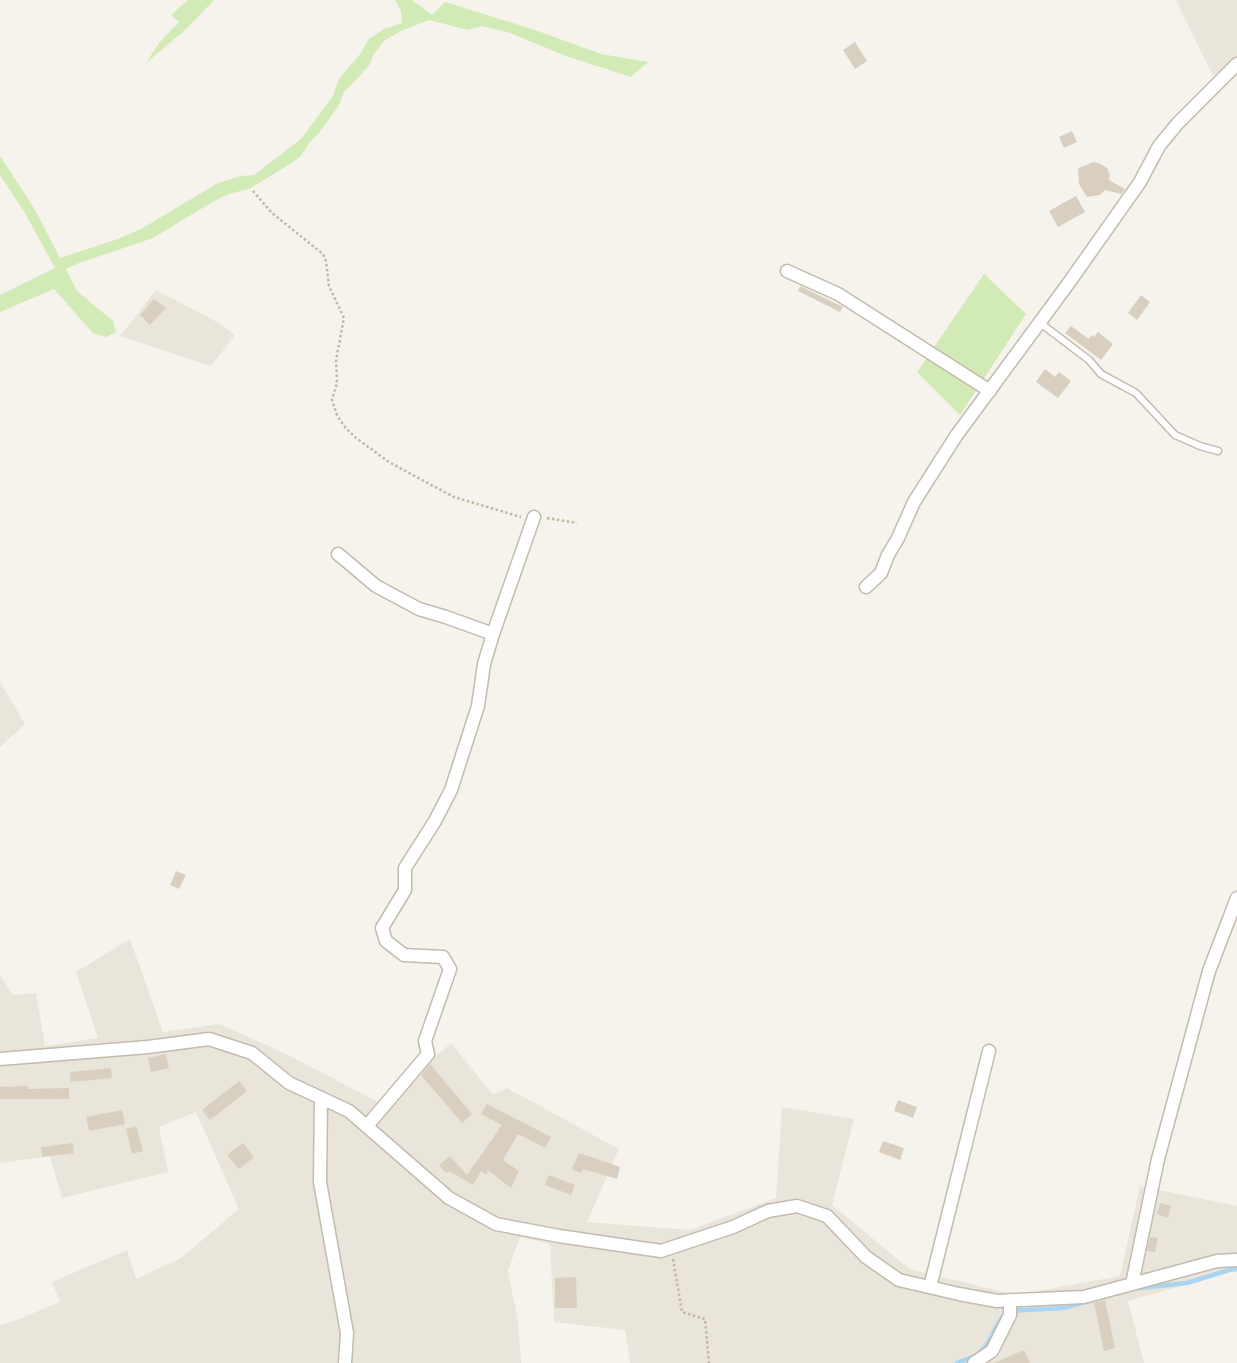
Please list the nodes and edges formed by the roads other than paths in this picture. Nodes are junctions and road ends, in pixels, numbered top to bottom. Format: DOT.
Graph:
graph roads {
  1 [pos="1237,64"];
  2 [pos="787,271"];
  3 [pos="1040,322"];
  4 [pos="990,391"];
  5 [pos="1218,452"];
  6 [pos="534,517"];
  7 [pos="338,554"];
  8 [pos="866,588"];
  9 [pos="493,634"];
  10 [pos="1237,898"];
  11 [pos="989,1051"];
  12 [pos="0,1059"];
  13 [pos="321,1098"];
  14 [pos="366,1126"];
  15 [pos="1237,1260"];
  16 [pos="1132,1284"];
  17 [pos="930,1287"];
  18 [pos="1010,1300"];
  19 [pos="345,1363"];
  20 [pos="974,1363"];
  1 -- 3 [label="street"];
  2 -- 4 [label="street"];
  3 -- 4 [label="street"];
  3 -- 5 [label="lane"];
  4 -- 8 [label="street"];
  6 -- 9 [label="street"];
  7 -- 9 [label="street"];
  9 -- 14 [label="street"];
  10 -- 16 [label="street"];
  11 -- 17 [label="street"];
  12 -- 13 [label="street"];
  13 -- 14 [label="street"];
  13 -- 19 [label="street"];
  14 -- 17 [label="street"];
  15 -- 16 [label="street"];
  16 -- 18 [label="street"];
  17 -- 18 [label="street"];
  18 -- 20 [label="street"];
}
